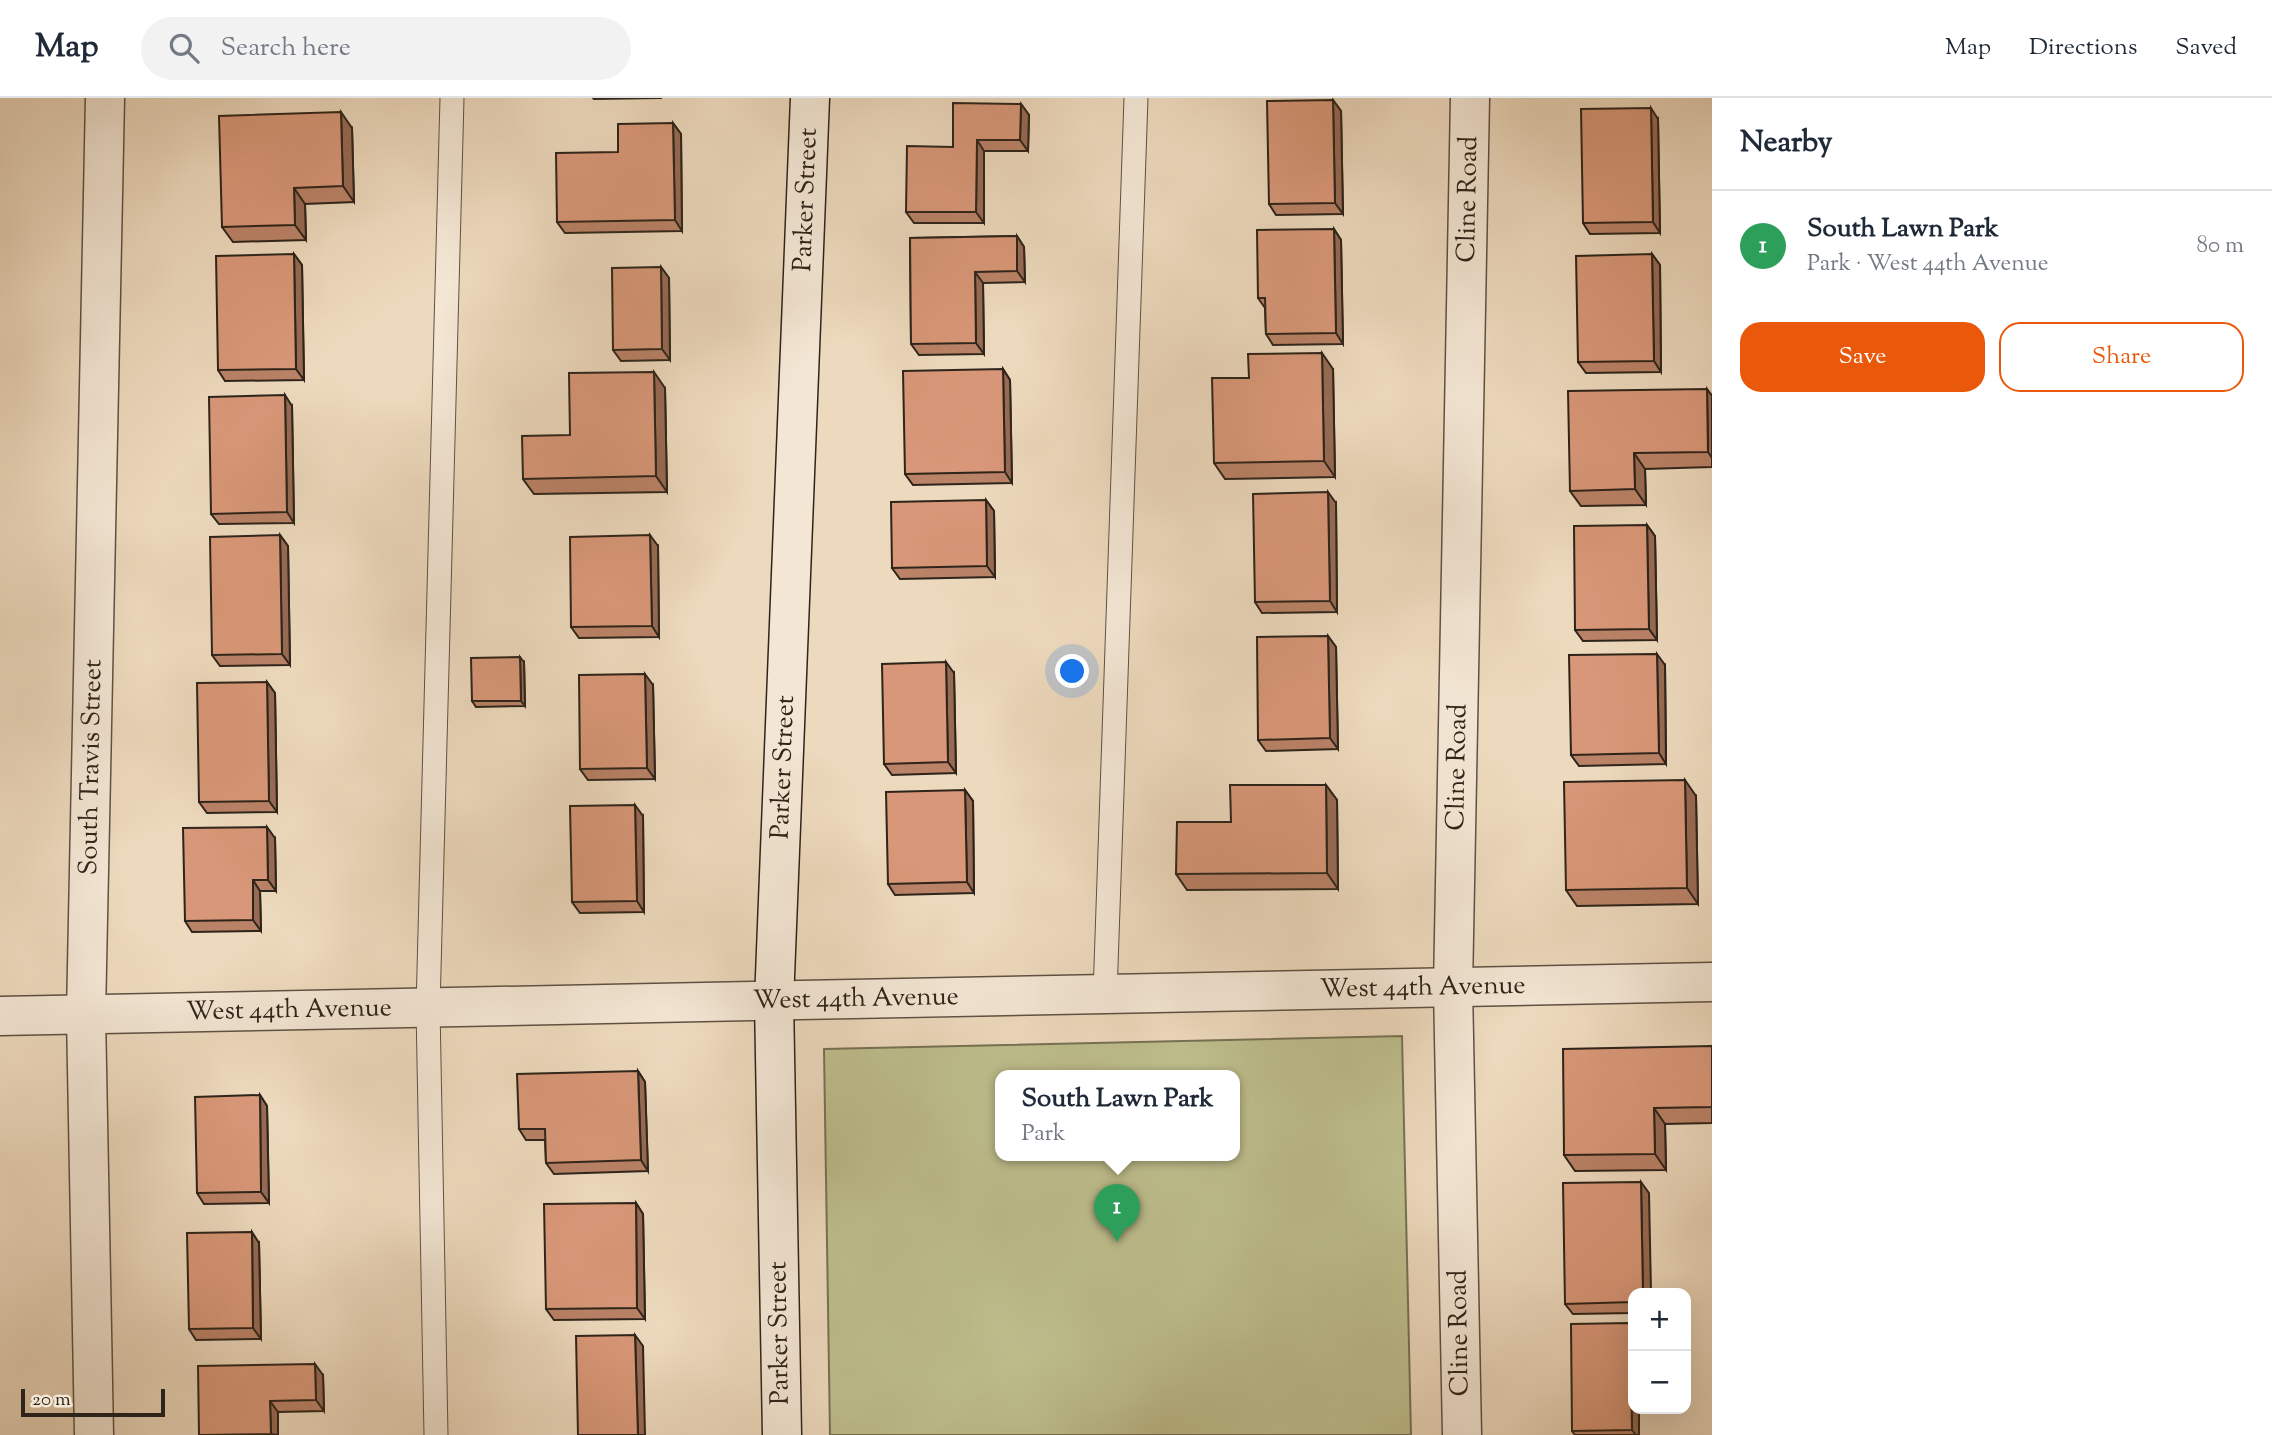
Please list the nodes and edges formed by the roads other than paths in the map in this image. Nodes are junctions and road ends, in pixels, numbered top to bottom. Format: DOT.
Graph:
graph roads {
  1 [pos="105,98"];
  2 [pos="452,98"];
  3 [pos="810,98"];
  4 [pos="1136,98"];
  5 [pos="1470,98"];
  6 [pos="1712,982"];
  7 [pos="1453,988"];
  8 [pos="1105,995"];
  9 [pos="774,1001"];
  10 [pos="428,1008"];
  11 [pos="86,1015"];
  12 [pos="0,1016"];
  13 [pos="93,1435"];
  14 [pos="436,1435"];
  15 [pos="782,1435"];
  16 [pos="1462,1435"];
  1 -- 11 [label="street, South Travis Street"];
  2 -- 10 [label="lane"];
  3 -- 9 [label="street, Parker Street"];
  4 -- 8 [label="lane"];
  5 -- 7 [label="street, Cline Road"];
  6 -- 7 [label="street, West 44th Avenue"];
  7 -- 8 [label="street, West 44th Avenue"];
  7 -- 16 [label="street, Cline Road"];
  8 -- 9 [label="street, West 44th Avenue"];
  9 -- 10 [label="street, West 44th Avenue"];
  9 -- 15 [label="street, Parker Street"];
  10 -- 11 [label="street, West 44th Avenue"];
  10 -- 14 [label="lane"];
  11 -- 12 [label="street, West 44th Avenue"];
  11 -- 13 [label="street, South Travis Street"];
}
